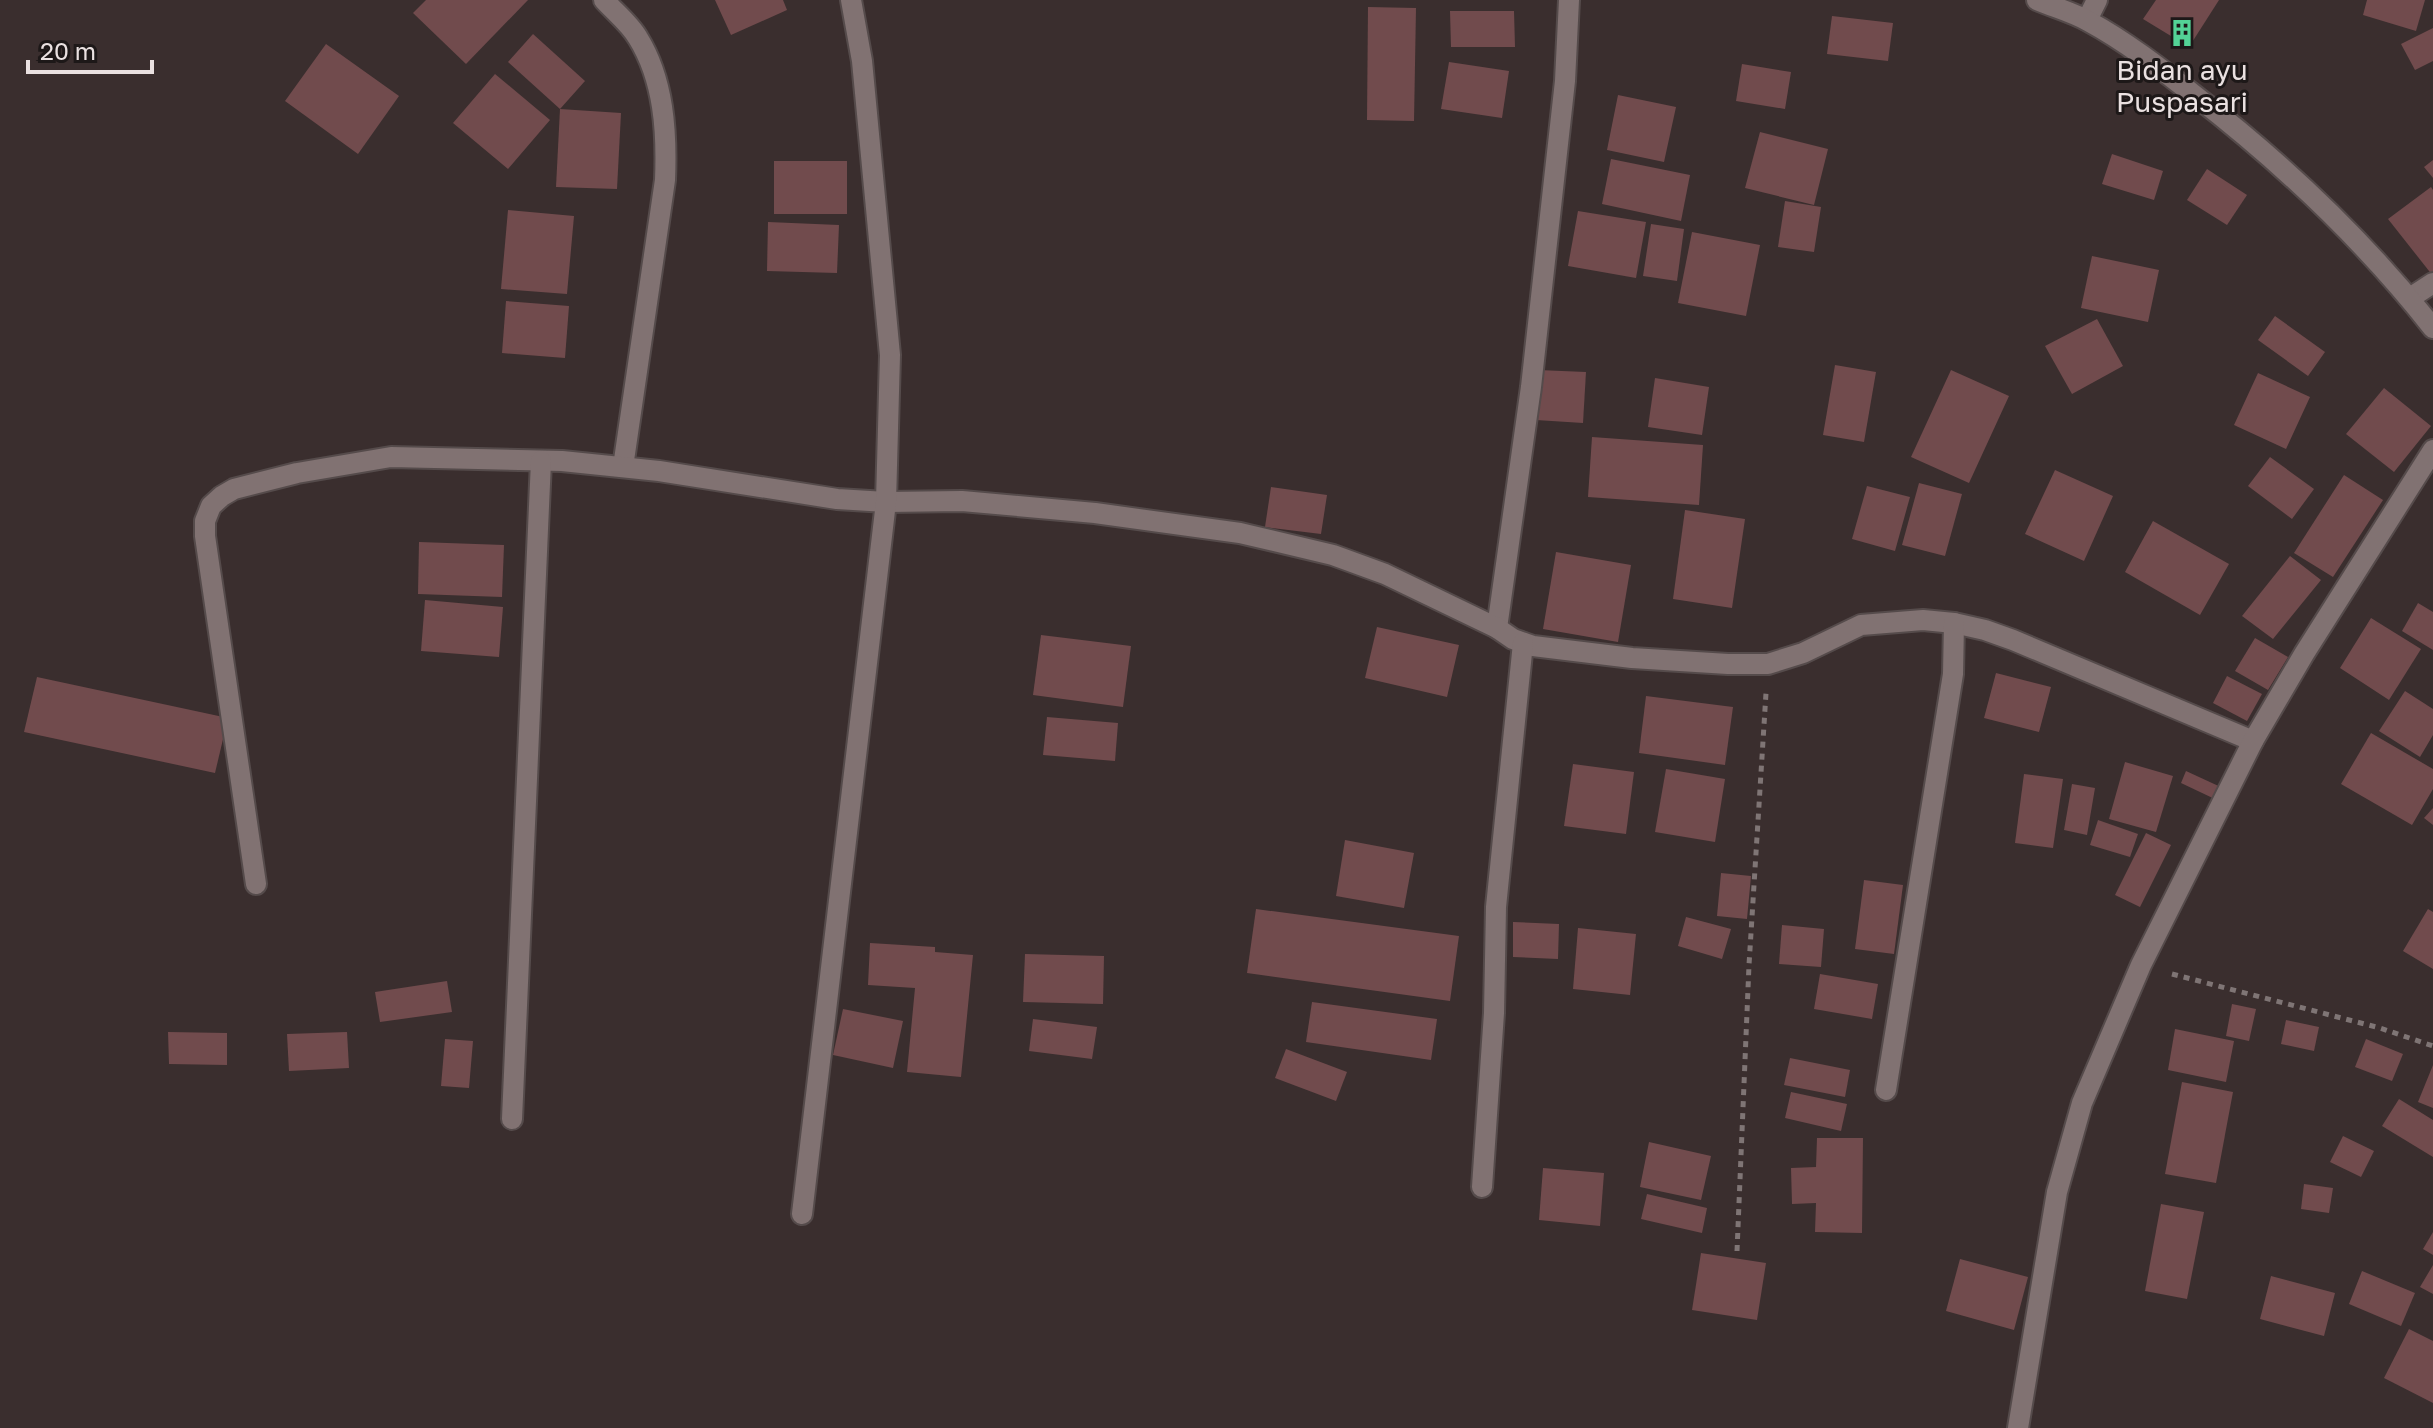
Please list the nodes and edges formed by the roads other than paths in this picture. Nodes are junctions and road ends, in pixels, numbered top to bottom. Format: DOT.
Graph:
graph roads {
  1 [pos="604,0"];
  2 [pos="851,0"];
  3 [pos="1569,0"];
  4 [pos="2037,0"];
  5 [pos="2097,0"];
  6 [pos="2087,20"];
  7 [pos="2433,283"];
  8 [pos="2410,298"];
  9 [pos="2433,328"];
  10 [pos="2433,450"];
  11 [pos="541,461"];
  12 [pos="623,467"];
  13 [pos="886,502"];
  14 [pos="1954,623"];
  15 [pos="1497,628"];
  16 [pos="1523,643"];
  17 [pos="2253,741"];
  18 [pos="256,884"];
  19 [pos="1886,1090"];
  20 [pos="512,1119"];
  21 [pos="1482,1187"];
  22 [pos="802,1214"];
  23 [pos="2018,1428"];
  1 -- 12 [label="street"];
  2 -- 13 [label="street"];
  3 -- 15 [label="street"];
  4 -- 6 [label="street"];
  5 -- 6 [label="street"];
  6 -- 8 [label="street"];
  7 -- 8 [label="street"];
  8 -- 9 [label="street"];
  10 -- 17 [label="street"];
  11 -- 12 [label="street"];
  11 -- 18 [label="street"];
  11 -- 20 [label="street"];
  12 -- 13 [label="street"];
  13 -- 15 [label="street"];
  13 -- 22 [label="street"];
  14 -- 16 [label="street"];
  14 -- 17 [label="street"];
  14 -- 19 [label="street"];
  15 -- 16 [label="street"];
  16 -- 21 [label="street"];
  17 -- 23 [label="street"];
}
